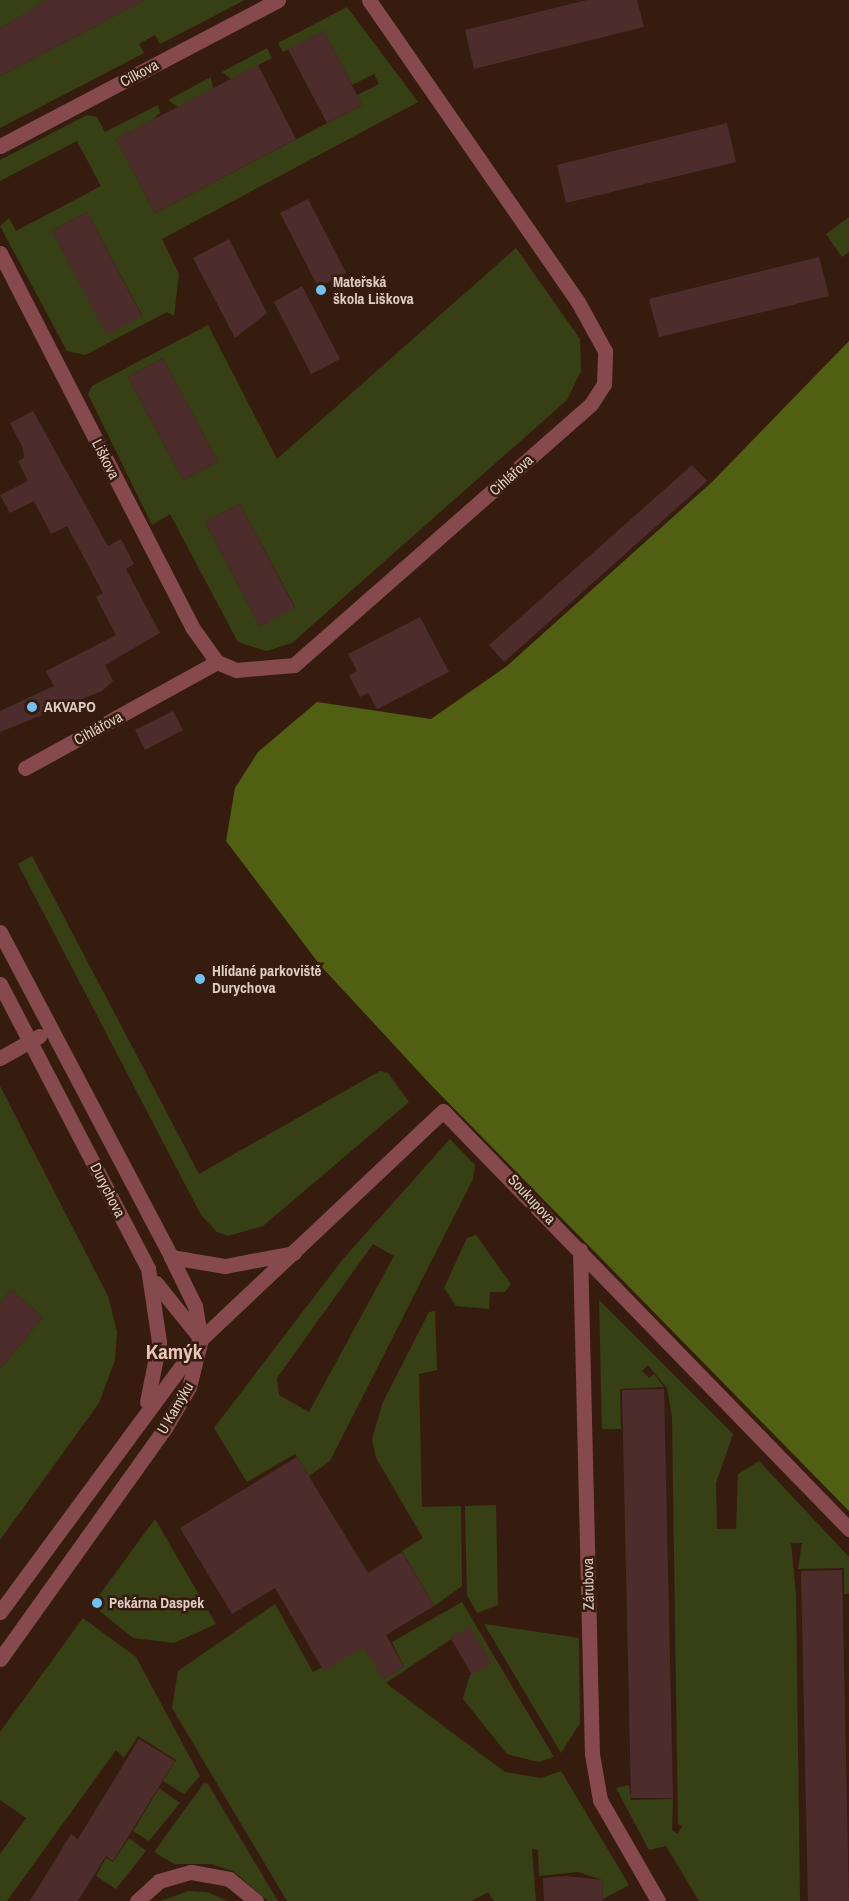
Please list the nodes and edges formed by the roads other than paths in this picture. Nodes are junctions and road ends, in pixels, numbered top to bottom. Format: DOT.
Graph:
graph roads {
  1 [pos="278,0"];
  2 [pos="369,0"];
  3 [pos="0,146"];
  4 [pos="0,253"];
  5 [pos="217,662"];
  6 [pos="26,768"];
  7 [pos="0,932"];
  8 [pos="0,984"];
  9 [pos="51,1030"];
  10 [pos="30,1041"];
  11 [pos="0,1058"];
  12 [pos="580,1250"];
  13 [pos="294,1253"];
  14 [pos="171,1257"];
  15 [pos="148,1268"];
  16 [pos="201,1339"];
  17 [pos="144,1410"];
  18 [pos="849,1529"];
  19 [pos="0,1612"];
  20 [pos="0,1659"];
  21 [pos="137,1901"];
  22 [pos="256,1901"];
  23 [pos="658,1901"];
  1 -- 3 [label="street, Cílkova"];
  2 -- 5 [label="street, Cihlářova"];
  4 -- 5 [label="street, Liškova"];
  5 -- 6 [label="street, Cihlářova"];
  7 -- 9 [label="street, Durychova"];
  8 -- 10 [label="street, Durychova"];
  9 -- 10 [label="street"];
  9 -- 14 [label="street, Durychova"];
  10 -- 11 [label="street"];
  10 -- 15 [label="street, Durychova"];
  12 -- 13 [label="street, Soukupova"];
  12 -- 18 [label="street, Soukupova"];
  12 -- 23 [label="street, Zárubova"];
  13 -- 14 [label="street"];
  13 -- 16 [label="street, Soukupova"];
  14 -- 16 [label="street, Durychova"];
  15 -- 16 [label="street"];
  15 -- 17 [label="street, Durychova"];
  16 -- 17 [label="street, U Kamýku"];
  16 -- 20 [label="street, U Kamýku"];
  17 -- 19 [label="street, U Kamýku"];
  21 -- 22 [label="street"];
}
